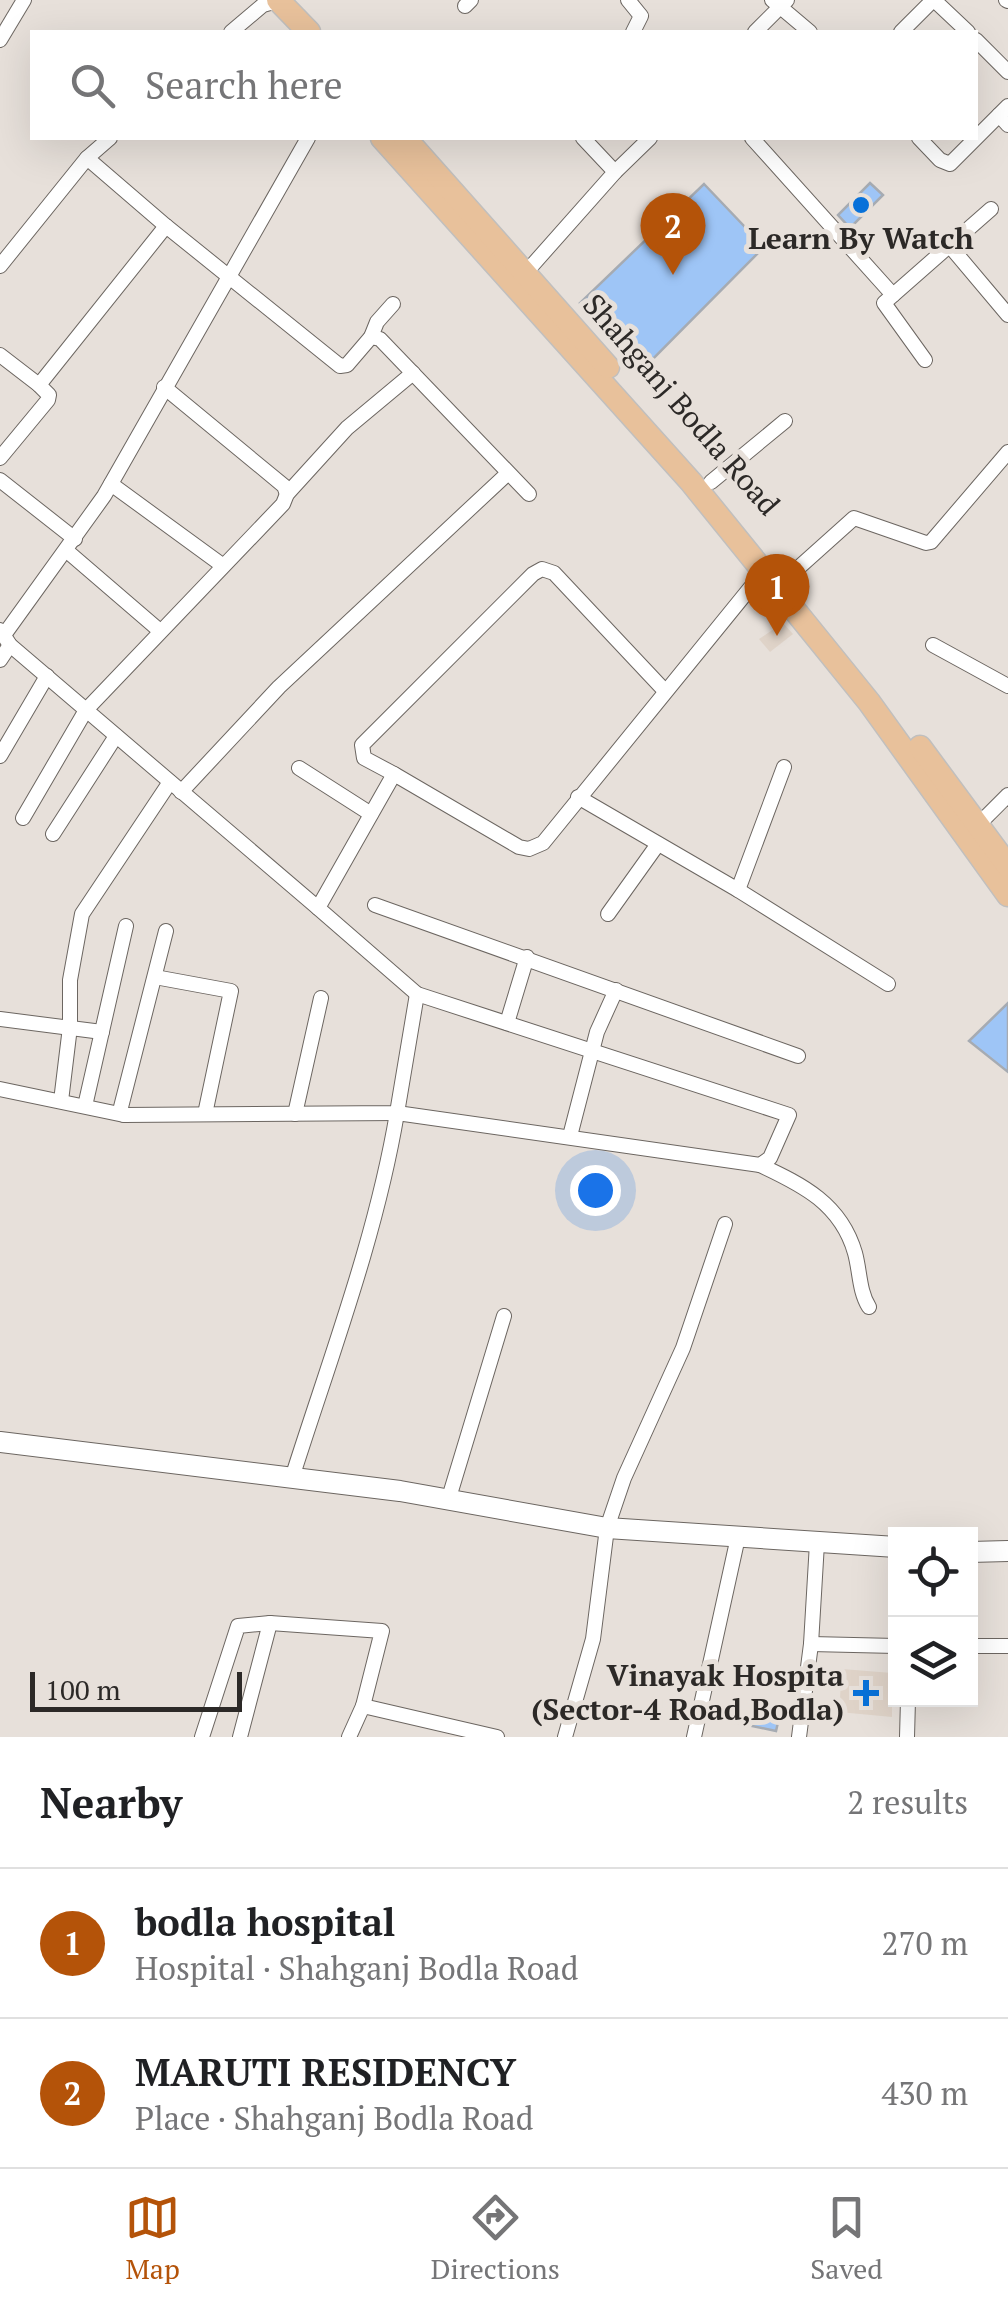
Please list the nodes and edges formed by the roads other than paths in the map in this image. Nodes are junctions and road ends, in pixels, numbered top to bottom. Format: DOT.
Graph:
graph roads {
  1 [pos="24,0"];
  2 [pos="628,0"];
  3 [pos="934,0"];
  4 [pos="272,1"];
  5 [pos="780,2"];
  6 [pos="234,30"];
  7 [pos="287,30"];
  8 [pos="307,30"];
  9 [pos="635,30"];
  10 [pos="757,30"];
  11 [pos="808,30"];
  12 [pos="903,30"];
  13 [pos="966,30"];
  14 [pos="0,40"];
  15 [pos="978,42"];
  16 [pos="1008,72"];
  17 [pos="1005,115"];
  18 [pos="978,139"];
  19 [pos="108,140"];
  20 [pos="307,140"];
  21 [pos="384,140"];
  22 [pos="407,140"];
  23 [pos="585,140"];
  24 [pos="648,140"];
  25 [pos="754,140"];
  26 [pos="921,140"];
  27 [pos="977,140"];
  28 [pos="87,158"];
  29 [pos="615,172"];
  30 [pos="991,209"];
  31 [pos="166,226"];
  32 [pos="949,245"];
  33 [pos="0,266"];
  34 [pos="227,276"];
  35 [pos="519,280"];
  36 [pos="893,295"];
  37 [pos="392,304"];
  38 [pos="1008,316"];
  39 [pos="371,337"];
  40 [pos="0,354"];
  41 [pos="925,360"];
  42 [pos="412,373"];
  43 [pos="39,385"];
  44 [pos="164,387"];
  45 [pos="785,421"];
  46 [pos="1008,452"];
  47 [pos="0,458"];
  48 [pos="682,460"];
  49 [pos="507,474"];
  50 [pos="0,480"];
  51 [pos="710,482"];
  52 [pos="111,484"];
  53 [pos="287,494"];
  54 [pos="529,494"];
  55 [pos="71,545"];
  56 [pos="222,565"];
  57 [pos="777,574"];
  58 [pos="160,631"];
  59 [pos="4,637"];
  60 [pos="933,646"];
  61 [pos="0,660"];
  62 [pos="47,676"];
  63 [pos="1008,686"];
  64 [pos="664,690"];
  65 [pos="86,710"];
  66 [pos="116,736"];
  67 [pos="0,756"];
  68 [pos="784,767"];
  69 [pos="299,768"];
  70 [pos="394,774"];
  71 [pos="176,787"];
  72 [pos="1008,794"];
  73 [pos="578,797"];
  74 [pos="371,814"];
  75 [pos="23,818"];
  76 [pos="979,824"];
  77 [pos="53,834"];
  78 [pos="658,844"];
  79 [pos="1008,866"];
  80 [pos="738,890"];
  81 [pos="1008,895"];
  82 [pos="374,905"];
  83 [pos="318,908"];
  84 [pos="608,914"];
  85 [pos="126,926"];
  86 [pos="166,930"];
  87 [pos="526,957"];
  88 [pos="154,977"];
  89 [pos="888,984"];
  90 [pos="616,990"];
  91 [pos="418,994"];
  92 [pos="321,998"];
  93 [pos="0,1018"];
  94 [pos="507,1023"];
  95 [pos="70,1027"];
  96 [pos="102,1032"];
  97 [pos="592,1050"];
  98 [pos="798,1056"];
  99 [pos="0,1089"];
  100 [pos="61,1101"];
  101 [pos="85,1106"];
  102 [pos="396,1113"];
  103 [pos="205,1114"];
  104 [pos="295,1114"];
  105 [pos="124,1115"];
  106 [pos="570,1136"];
  107 [pos="760,1165"];
  108 [pos="725,1224"];
  109 [pos="869,1306"];
  110 [pos="504,1316"];
  111 [pos="0,1442"];
  112 [pos="292,1478"];
  113 [pos="448,1501"];
  114 [pos="607,1528"];
  115 [pos="738,1537"];
  116 [pos="817,1543"];
  117 [pos="888,1547"];
  118 [pos="1008,1551"];
  119 [pos="978,1552"];
  120 [pos="270,1623"];
  121 [pos="811,1644"];
  122 [pos="888,1646"];
  123 [pos="978,1646"];
  124 [pos="1008,1646"];
  125 [pos="363,1706"];
  126 [pos="908,1707"];
  127 [pos="202,1737"];
  128 [pos="240,1737"];
  129 [pos="349,1737"];
  130 [pos="497,1737"];
  131 [pos="565,1737"];
  132 [pos="694,1737"];
  133 [pos="799,1737"];
  134 [pos="907,1737"];
  1 -- 14 [label="street"];
  2 -- 9 [label="street"];
  3 -- 12 [label="street"];
  3 -- 13 [label="street"];
  4 -- 6 [label="street"];
  4 -- 7 [label="main road"];
  4 -- 8 [label="main road"];
  5 -- 10 [label="street"];
  5 -- 11 [label="street"];
  15 -- 16 [label="street"];
  17 -- 18 [label="street"];
  19 -- 28 [label="street"];
  20 -- 34 [label="street"];
  21 -- 35 [label="main road"];
  22 -- 35 [label="main road"];
  23 -- 29 [label="street"];
  24 -- 29 [label="street"];
  25 -- 36 [label="street"];
  26 -- 27 [label="street"];
  28 -- 31 [label="street"];
  28 -- 33 [label="street"];
  29 -- 35 [label="street"];
  30 -- 32 [label="street"];
  31 -- 34 [label="street"];
  31 -- 43 [label="street"];
  32 -- 36 [label="street"];
  32 -- 38 [label="street"];
  34 -- 39 [label="street"];
  34 -- 44 [label="street"];
  35 -- 48 [label="main road"];
  36 -- 41 [label="street"];
  37 -- 39 [label="street"];
  39 -- 42 [label="street"];
  40 -- 43 [label="street"];
  42 -- 49 [label="street"];
  42 -- 53 [label="street"];
  43 -- 47 [label="street"];
  44 -- 52 [label="street"];
  44 -- 53 [label="street"];
  45 -- 51 [label="street"];
  46 -- 57 [label="street"];
  48 -- 51 [label="main road, Shahganj Bodla Road"];
  48 -- 57 [label="main road"];
  49 -- 54 [label="street"];
  49 -- 71 [label="street"];
  50 -- 55 [label="street"];
  51 -- 57 [label="main road, Shahganj Bodla Road"];
  52 -- 55 [label="street"];
  52 -- 56 [label="street"];
  53 -- 56 [label="street"];
  55 -- 58 [label="street"];
  55 -- 59 [label="street"];
  56 -- 58 [label="street"];
  57 -- 64 [label="street"];
  57 -- 76 [label="main road, Shahganj Bodla Road"];
  57 -- 81 [label="main road"];
  58 -- 65 [label="street"];
  59 -- 61 [label="street"];
  59 -- 62 [label="street"];
  60 -- 63 [label="street"];
  62 -- 65 [label="street"];
  62 -- 67 [label="street"];
  64 -- 70 [label="street"];
  64 -- 73 [label="street"];
  65 -- 66 [label="street"];
  65 -- 75 [label="street"];
  66 -- 71 [label="street"];
  66 -- 77 [label="street"];
  68 -- 80 [label="street"];
  69 -- 74 [label="street"];
  70 -- 73 [label="street"];
  70 -- 74 [label="street"];
  71 -- 83 [label="street"];
  71 -- 95 [label="street"];
  72 -- 76 [label="street"];
  73 -- 78 [label="street"];
  74 -- 83 [label="street"];
  76 -- 79 [label="main road, Shahganj Bodla Road"];
  78 -- 80 [label="street"];
  78 -- 84 [label="street"];
  80 -- 89 [label="street"];
  82 -- 87 [label="street"];
  83 -- 91 [label="street"];
  85 -- 96 [label="street"];
  86 -- 88 [label="street"];
  87 -- 90 [label="street"];
  87 -- 94 [label="street"];
  88 -- 103 [label="street"];
  88 -- 105 [label="street"];
  90 -- 97 [label="street"];
  90 -- 98 [label="street"];
  91 -- 94 [label="street"];
  91 -- 102 [label="street"];
  92 -- 104 [label="street"];
  93 -- 95 [label="street"];
  94 -- 97 [label="street"];
  95 -- 96 [label="street"];
  95 -- 100 [label="street"];
  96 -- 101 [label="street"];
  97 -- 106 [label="street"];
  97 -- 107 [label="street"];
  99 -- 100 [label="street"];
  100 -- 101 [label="street"];
  101 -- 105 [label="street"];
  102 -- 104 [label="street"];
  102 -- 106 [label="street"];
  102 -- 112 [label="street"];
  103 -- 104 [label="street"];
  103 -- 105 [label="street"];
  106 -- 107 [label="street"];
  107 -- 109 [label="street"];
  108 -- 114 [label="street"];
  110 -- 113 [label="street"];
  111 -- 112 [label="main road"];
  112 -- 113 [label="main road"];
  113 -- 114 [label="main road"];
  114 -- 115 [label="main road"];
  114 -- 131 [label="street"];
  115 -- 116 [label="main road"];
  115 -- 132 [label="street"];
  116 -- 117 [label="main road"];
  116 -- 121 [label="street"];
  118 -- 119 [label="main road"];
  120 -- 125 [label="street"];
  120 -- 127 [label="street"];
  120 -- 128 [label="street"];
  121 -- 122 [label="street"];
  121 -- 133 [label="street"];
  123 -- 124 [label="street"];
  125 -- 129 [label="street"];
  125 -- 130 [label="street"];
  126 -- 134 [label="street"];
}
